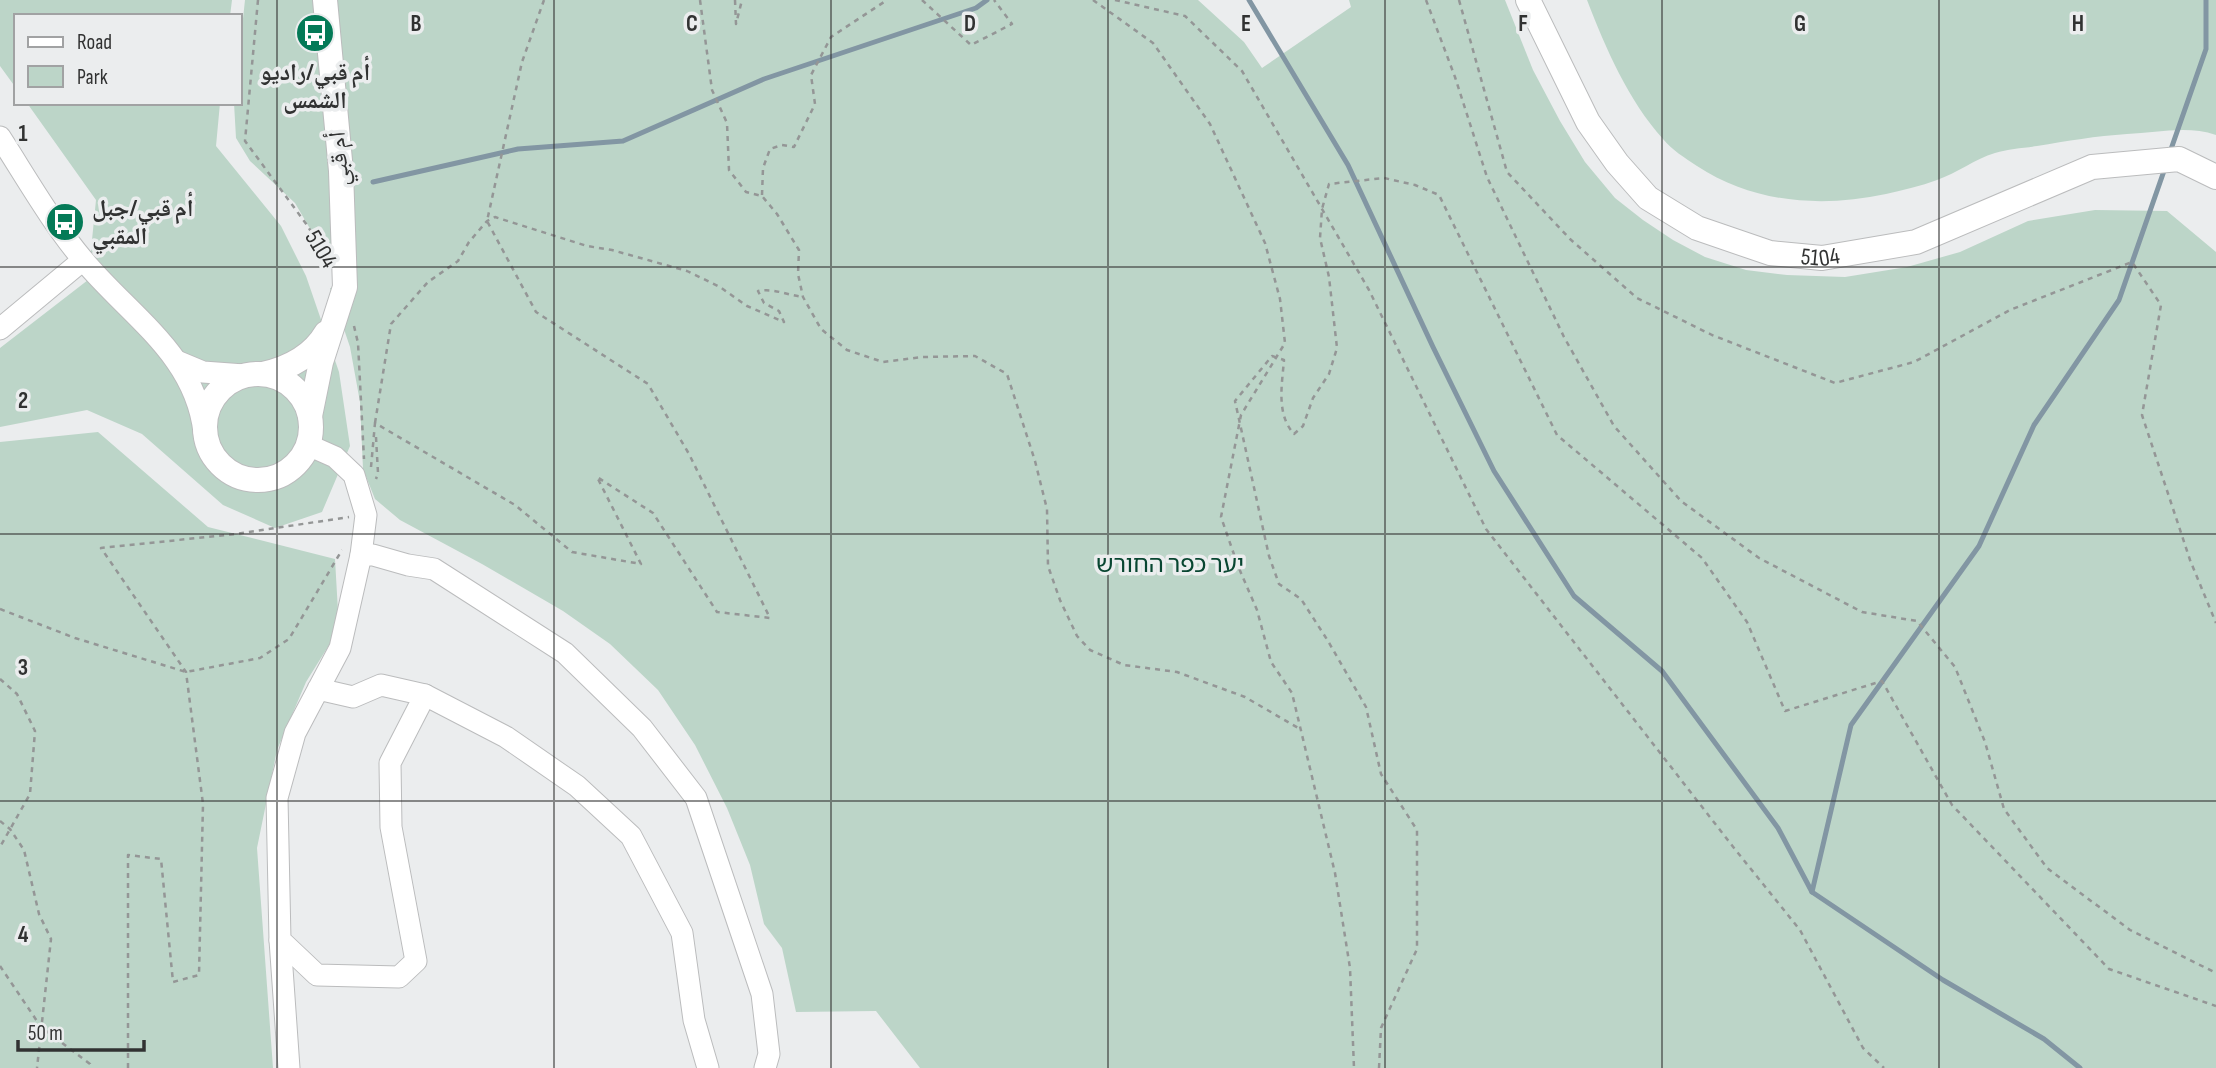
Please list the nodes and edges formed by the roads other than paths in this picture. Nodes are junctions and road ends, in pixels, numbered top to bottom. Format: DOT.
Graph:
graph roads {
  1 [pos="325,0"];
  2 [pos="1528,0"];
  3 [pos="0,137"];
  4 [pos="2216,177"];
  5 [pos="83,260"];
  6 [pos="344,319"];
  7 [pos="0,329"];
  8 [pos="179,362"];
  9 [pos="253,375"];
  10 [pos="310,416"];
  11 [pos="204,432"];
  12 [pos="308,445"];
  13 [pos="352,552"];
  14 [pos="318,689"];
  15 [pos="425,695"];
  16 [pos="280,940"];
  17 [pos="701,1043"];
  18 [pos="289,1068"];
  19 [pos="696,1068"];
  20 [pos="708,1068"];
  21 [pos="765,1068"];
  1 -- 6 [label="street, أم قبي"];
  2 -- 4 [label="street, 5104"];
  3 -- 5 [label="street, أم قبي"];
  5 -- 7 [label="street"];
  5 -- 8 [label="street, أم قبي"];
  6 -- 9 [label="street, أم قبي"];
  6 -- 10 [label="street, أم قبي"];
  8 -- 9 [label="street, أم قبي"];
  8 -- 11 [label="street, أم قبي"];
  9 -- 10 [label="street"];
  9 -- 11 [label="street"];
  10 -- 12 [label="street"];
  11 -- 12 [label="street"];
  12 -- 13 [label="street"];
  13 -- 14 [label="street"];
  13 -- 21 [label="street"];
  14 -- 15 [label="street"];
  14 -- 16 [label="street"];
  15 -- 16 [label="street"];
  15 -- 17 [label="street"];
  16 -- 18 [label="street"];
  17 -- 19 [label="street"];
  17 -- 20 [label="street"];
}
